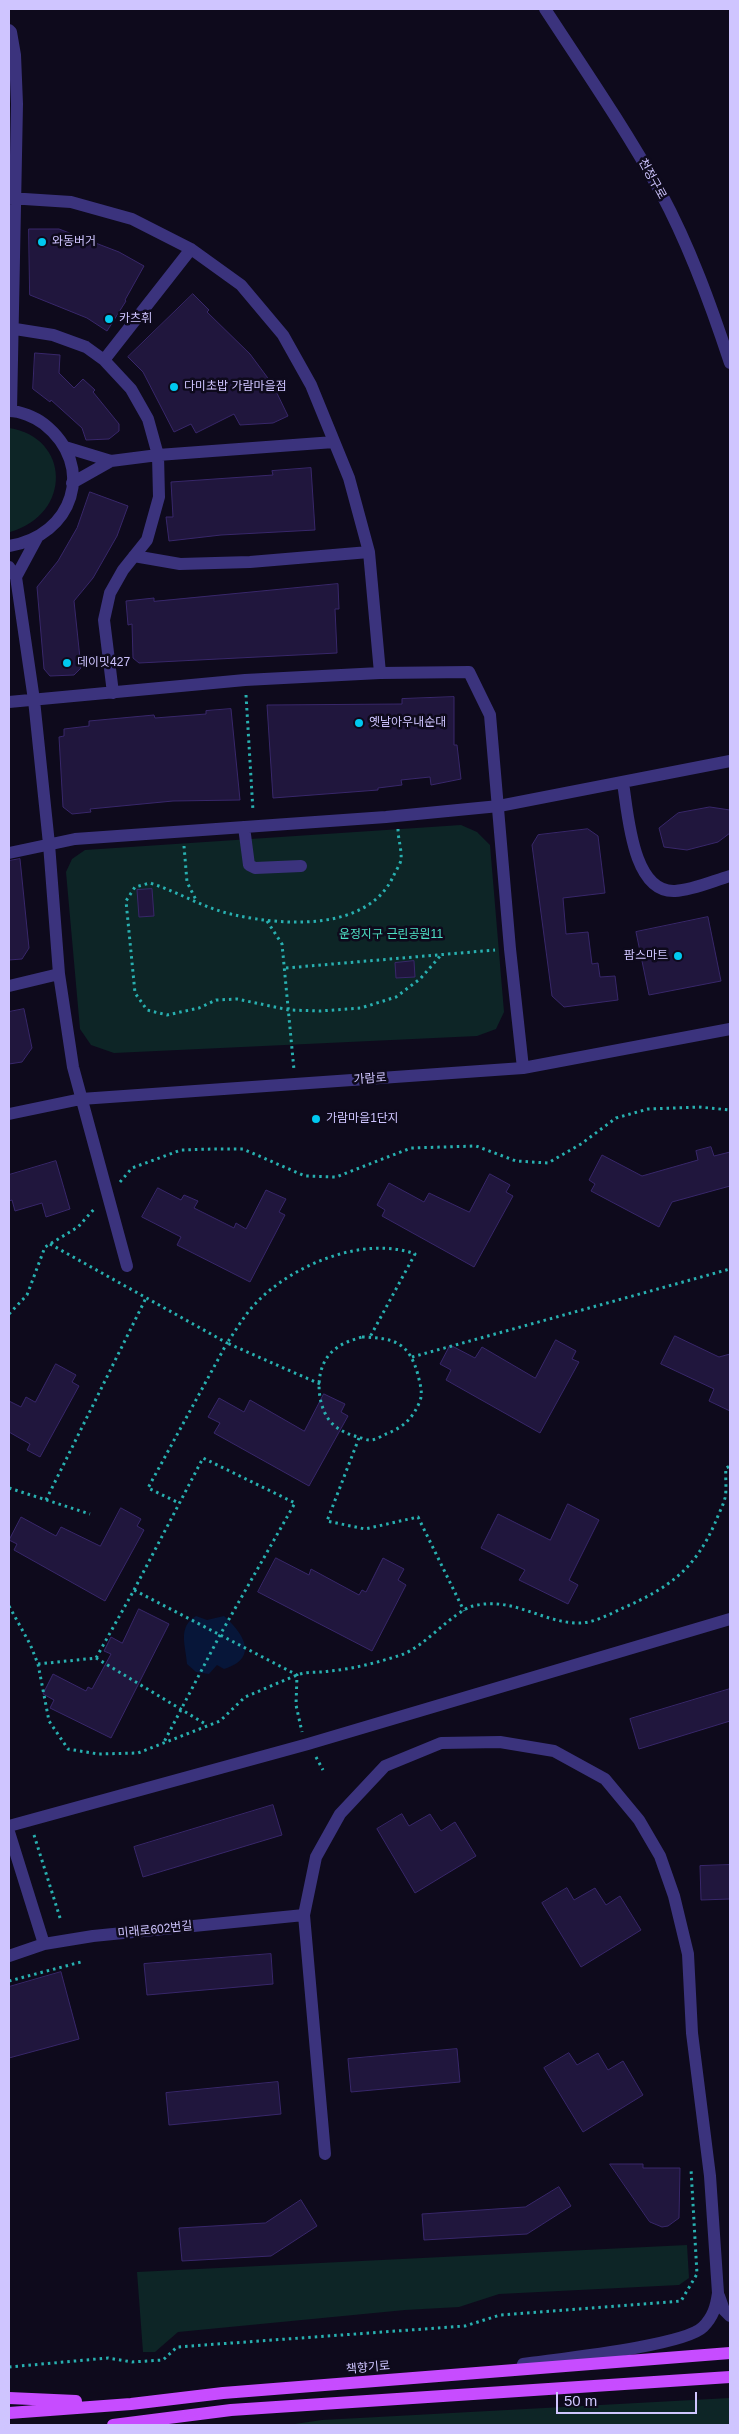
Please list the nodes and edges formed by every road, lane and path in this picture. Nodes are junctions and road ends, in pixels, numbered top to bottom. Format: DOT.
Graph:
graph roads {
  1 [pos="546,9"];
  2 [pos="9,30"];
  3 [pos="13,104"];
  4 [pos="12,197"];
  5 [pos="190,249"];
  6 [pos="11,327"];
  7 [pos="104,360"];
  8 [pos="730,363"];
  9 [pos="10,411"];
  10 [pos="334,442"];
  11 [pos="65,447"];
  12 [pos="158,455"];
  13 [pos="111,461"];
  14 [pos="72,483"];
  15 [pos="36,538"];
  16 [pos="9,546"];
  17 [pos="369,552"];
  18 [pos="134,556"];
  19 [pos="13,572"];
  20 [pos="380,673"];
  21 [pos="245,680"];
  22 [pos="113,693"];
  23 [pos="34,700"];
  24 [pos="9,702"];
  25 [pos="730,761"];
  26 [pos="622,783"];
  27 [pos="498,806"];
  28 [pos="396,816"];
  29 [pos="249,827"];
  30 [pos="183,830"];
  31 [pos="49,844"];
  32 [pos="9,853"];
  33 [pos="301,866"];
  34 [pos="730,876"];
  35 [pos="197,903"];
  36 [pos="267,920"];
  37 [pos="510,949"];
  38 [pos="442,954"];
  39 [pos="286,968"];
  40 [pos="59,974"];
  41 [pos="9,986"];
  42 [pos="289,1010"];
  43 [pos="730,1029"];
  44 [pos="523,1068"];
  45 [pos="295,1084"];
  46 [pos="81,1099"];
  47 [pos="730,1110"];
  48 [pos="9,1114"];
  49 [pos="108,1195"];
  50 [pos="50,1244"];
  51 [pos="127,1266"];
  52 [pos="730,1269"];
  53 [pos="146,1298"];
  54 [pos="9,1314"];
  55 [pos="370,1337"];
  56 [pos="227,1343"];
  57 [pos="412,1357"];
  58 [pos="320,1384"];
  59 [pos="360,1438"];
  60 [pos="730,1466"];
  61 [pos="9,1488"];
  62 [pos="46,1500"];
  63 [pos="179,1504"];
  64 [pos="90,1514"];
  65 [pos="134,1590"];
  66 [pos="9,1606"];
  67 [pos="464,1611"];
  68 [pos="730,1619"];
  69 [pos="220,1635"];
  70 [pos="96,1658"];
  71 [pos="38,1664"];
  72 [pos="297,1675"];
  73 [pos="181,1709"];
  74 [pos="207,1725"];
  75 [pos="163,1744"];
  76 [pos="308,1744"];
  77 [pos="322,1770"];
  78 [pos="30,1820"];
  79 [pos="9,1826"];
  80 [pos="9,1832"];
  81 [pos="304,1915"];
  82 [pos="61,1922"];
  83 [pos="44,1944"];
  84 [pos="9,1956"];
  85 [pos="81,1962"];
  86 [pos="9,1981"];
  87 [pos="325,2154"];
  88 [pos="691,2169"];
  89 [pos="718,2293"];
  90 [pos="730,2316"];
  91 [pos="730,2353"];
  92 [pos="9,2367"];
  93 [pos="457,2374"];
  94 [pos="730,2377"];
  95 [pos="9,2398"];
  96 [pos="131,2404"];
  97 [pos="9,2413"];
  98 [pos="113,2425"];
  1 -- 8 [label="street, 천정구로"];
  2 -- 3 [label="street"];
  3 -- 4 [label="street"];
  4 -- 5 [label="street"];
  4 -- 6 [label="street"];
  5 -- 7 [label="street"];
  5 -- 10 [label="street"];
  6 -- 7 [label="street"];
  6 -- 9 [label="street"];
  7 -- 12 [label="street"];
  9 -- 11 [label="street"];
  10 -- 12 [label="street"];
  10 -- 17 [label="street"];
  11 -- 13 [label="street"];
  11 -- 14 [label="street"];
  12 -- 13 [label="street"];
  12 -- 18 [label="street"];
  13 -- 14 [label="street"];
  14 -- 15 [label="street"];
  15 -- 16 [label="street"];
  15 -- 19 [label="street"];
  17 -- 18 [label="street"];
  17 -- 20 [label="street"];
  18 -- 22 [label="street"];
  19 -- 23 [label="street"];
  20 -- 21 [label="street"];
  20 -- 27 [label="street"];
  21 -- 22 [label="street"];
  21 -- 29 [label="path"];
  22 -- 23 [label="street"];
  23 -- 24 [label="street"];
  23 -- 31 [label="street"];
  25 -- 26 [label="street"];
  26 -- 27 [label="street"];
  26 -- 34 [label="street"];
  27 -- 28 [label="street"];
  27 -- 37 [label="street"];
  28 -- 29 [label="street"];
  28 -- 36 [label="path"];
  29 -- 30 [label="street"];
  29 -- 33 [label="street"];
  30 -- 31 [label="street"];
  30 -- 35 [label="path"];
  31 -- 32 [label="street"];
  31 -- 40 [label="street"];
  35 -- 36 [label="path"];
  35 -- 42 [label="path"];
  36 -- 39 [label="path"];
  37 -- 38 [label="path"];
  37 -- 44 [label="street"];
  38 -- 39 [label="path"];
  38 -- 42 [label="path"];
  39 -- 42 [label="path"];
  40 -- 41 [label="street"];
  40 -- 46 [label="street"];
  42 -- 45 [label="path"];
  43 -- 44 [label="street, 가람로"];
  44 -- 45 [label="street, 가람로"];
  45 -- 46 [label="street, 가람로"];
  46 -- 48 [label="street, 가람로"];
  46 -- 49 [label="street"];
  47 -- 49 [label="path"];
  49 -- 50 [label="path"];
  49 -- 51 [label="street"];
  50 -- 53 [label="path"];
  50 -- 54 [label="path"];
  52 -- 57 [label="path"];
  53 -- 56 [label="path"];
  53 -- 62 [label="path"];
  55 -- 56 [label="path"];
  55 -- 57 [label="path"];
  55 -- 58 [label="path"];
  56 -- 58 [label="path"];
  56 -- 63 [label="path"];
  57 -- 59 [label="path"];
  58 -- 59 [label="path"];
  59 -- 67 [label="path"];
  60 -- 67 [label="path"];
  61 -- 62 [label="path"];
  62 -- 64 [label="path"];
  63 -- 65 [label="path"];
  63 -- 69 [label="path"];
  65 -- 69 [label="path"];
  65 -- 70 [label="path"];
  66 -- 71 [label="path"];
  67 -- 72 [label="path"];
  68 -- 76 [label="street"];
  69 -- 72 [label="path"];
  69 -- 73 [label="path"];
  70 -- 71 [label="path"];
  70 -- 73 [label="path"];
  71 -- 75 [label="path"];
  72 -- 74 [label="path"];
  72 -- 76 [label="path"];
  73 -- 74 [label="path"];
  73 -- 75 [label="path"];
  74 -- 75 [label="path"];
  76 -- 77 [label="path"];
  76 -- 78 [label="street"];
  78 -- 79 [label="street"];
  78 -- 82 [label="path"];
  80 -- 83 [label="street"];
  81 -- 83 [label="street, 미래로602번길"];
  81 -- 87 [label="street"];
  81 -- 89 [label="street"];
  83 -- 84 [label="street, 미래로602번길"];
  85 -- 86 [label="path"];
  88 -- 92 [label="path"];
  89 -- 90 [label="street"];
  89 -- 93 [label="street"];
  91 -- 93 [label="main road, 책향기로"];
  93 -- 96 [label="main road, 책향기로"];
  94 -- 98 [label="main road"];
  95 -- 96 [label="main road"];
  96 -- 97 [label="main road, 책향기로"];
}
